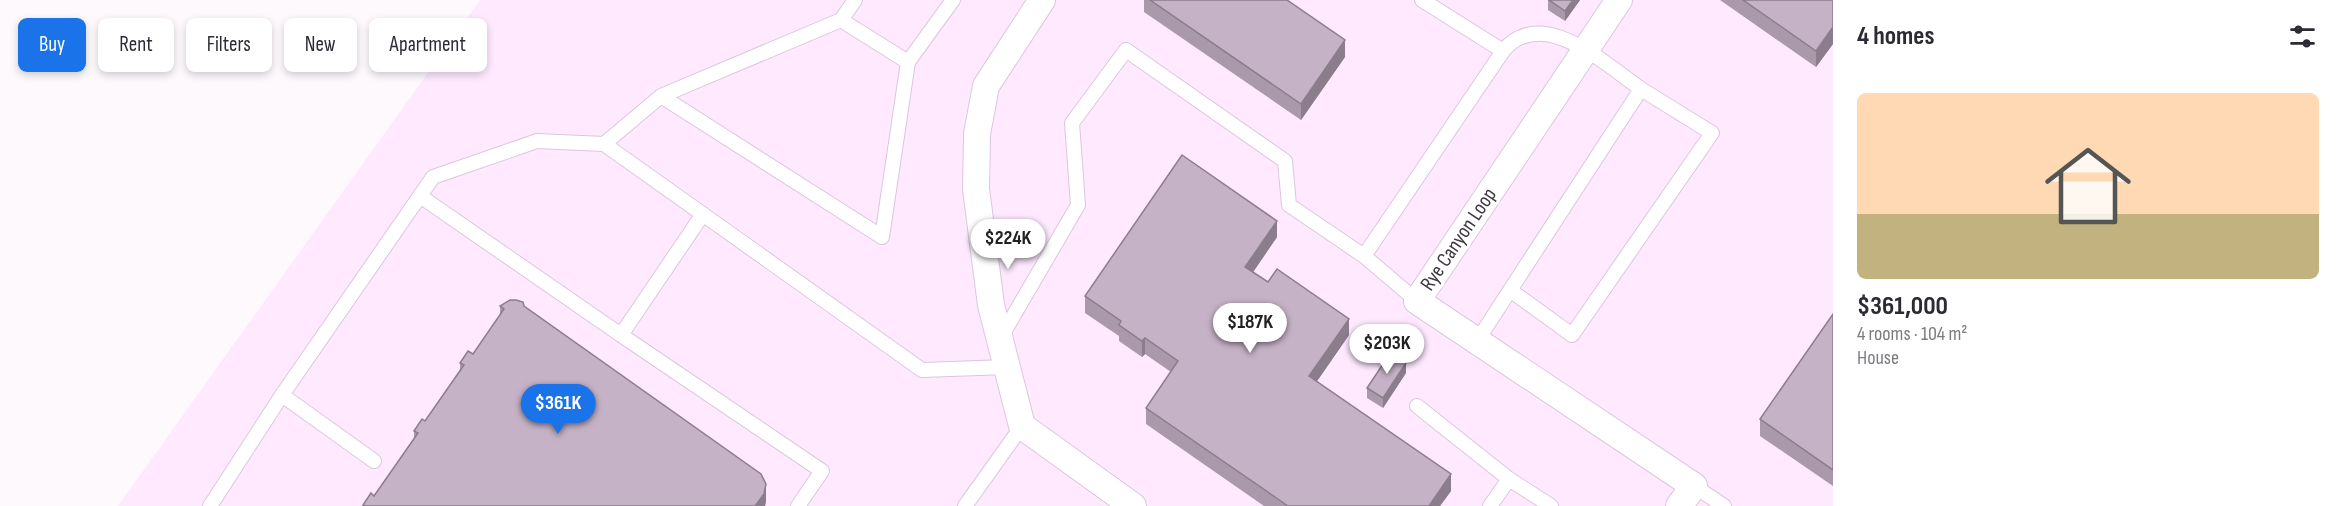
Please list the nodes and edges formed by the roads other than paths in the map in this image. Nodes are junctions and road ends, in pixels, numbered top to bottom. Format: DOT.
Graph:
graph roads {
  1 [pos="855,0"];
  2 [pos="953,0"];
  3 [pos="1042,0"];
  4 [pos="1422,0"];
  5 [pos="1619,0"];
  6 [pos="841,20"];
  7 [pos="1585,50"];
  8 [pos="1503,51"];
  9 [pos="908,62"];
  10 [pos="1641,88"];
  11 [pos="661,96"];
  12 [pos="604,144"];
  13 [pos="420,196"];
  14 [pos="703,214"];
  15 [pos="1364,256"];
  16 [pos="1510,290"];
  17 [pos="1417,301"];
  18 [pos="621,335"];
  19 [pos="999,339"];
  20 [pos="1477,341"];
  21 [pos="1007,367"];
  22 [pos="282,395"];
  23 [pos="1417,406"];
  24 [pos="1022,426"];
  25 [pos="374,461"];
  26 [pos="1509,478"];
  27 [pos="1694,486"];
  28 [pos="210,506"];
  29 [pos="798,506"];
  30 [pos="965,506"];
  31 [pos="1133,506"];
  32 [pos="1490,506"];
  33 [pos="1551,506"];
  34 [pos="1679,506"];
  35 [pos="1724,506"];
  1 -- 6 [label="lane"];
  2 -- 9 [label="lane"];
  3 -- 19 [label="street"];
  4 -- 8 [label="lane"];
  5 -- 7 [label="street, Rye Canyon Loop"];
  6 -- 9 [label="lane"];
  6 -- 11 [label="lane"];
  7 -- 8 [label="lane"];
  7 -- 10 [label="lane"];
  7 -- 17 [label="street, Rye Canyon Loop"];
  8 -- 15 [label="lane"];
  9 -- 11 [label="lane"];
  10 -- 16 [label="lane"];
  10 -- 16 [label="lane"];
  11 -- 12 [label="lane"];
  12 -- 13 [label="lane"];
  12 -- 14 [label="lane"];
  13 -- 18 [label="lane"];
  13 -- 22 [label="lane"];
  14 -- 18 [label="lane"];
  14 -- 21 [label="lane"];
  15 -- 17 [label="lane"];
  15 -- 19 [label="lane"];
  16 -- 20 [label="lane"];
  17 -- 20 [label="street, Rye Canyon Loop"];
  18 -- 29 [label="lane"];
  19 -- 21 [label="street"];
  20 -- 27 [label="street, Rye Canyon Loop"];
  21 -- 24 [label="street"];
  22 -- 25 [label="lane"];
  22 -- 28 [label="lane"];
  23 -- 26 [label="lane"];
  24 -- 30 [label="lane"];
  24 -- 31 [label="street"];
  26 -- 32 [label="lane"];
  26 -- 33 [label="lane"];
  27 -- 34 [label="street"];
  27 -- 35 [label="lane"];
}
